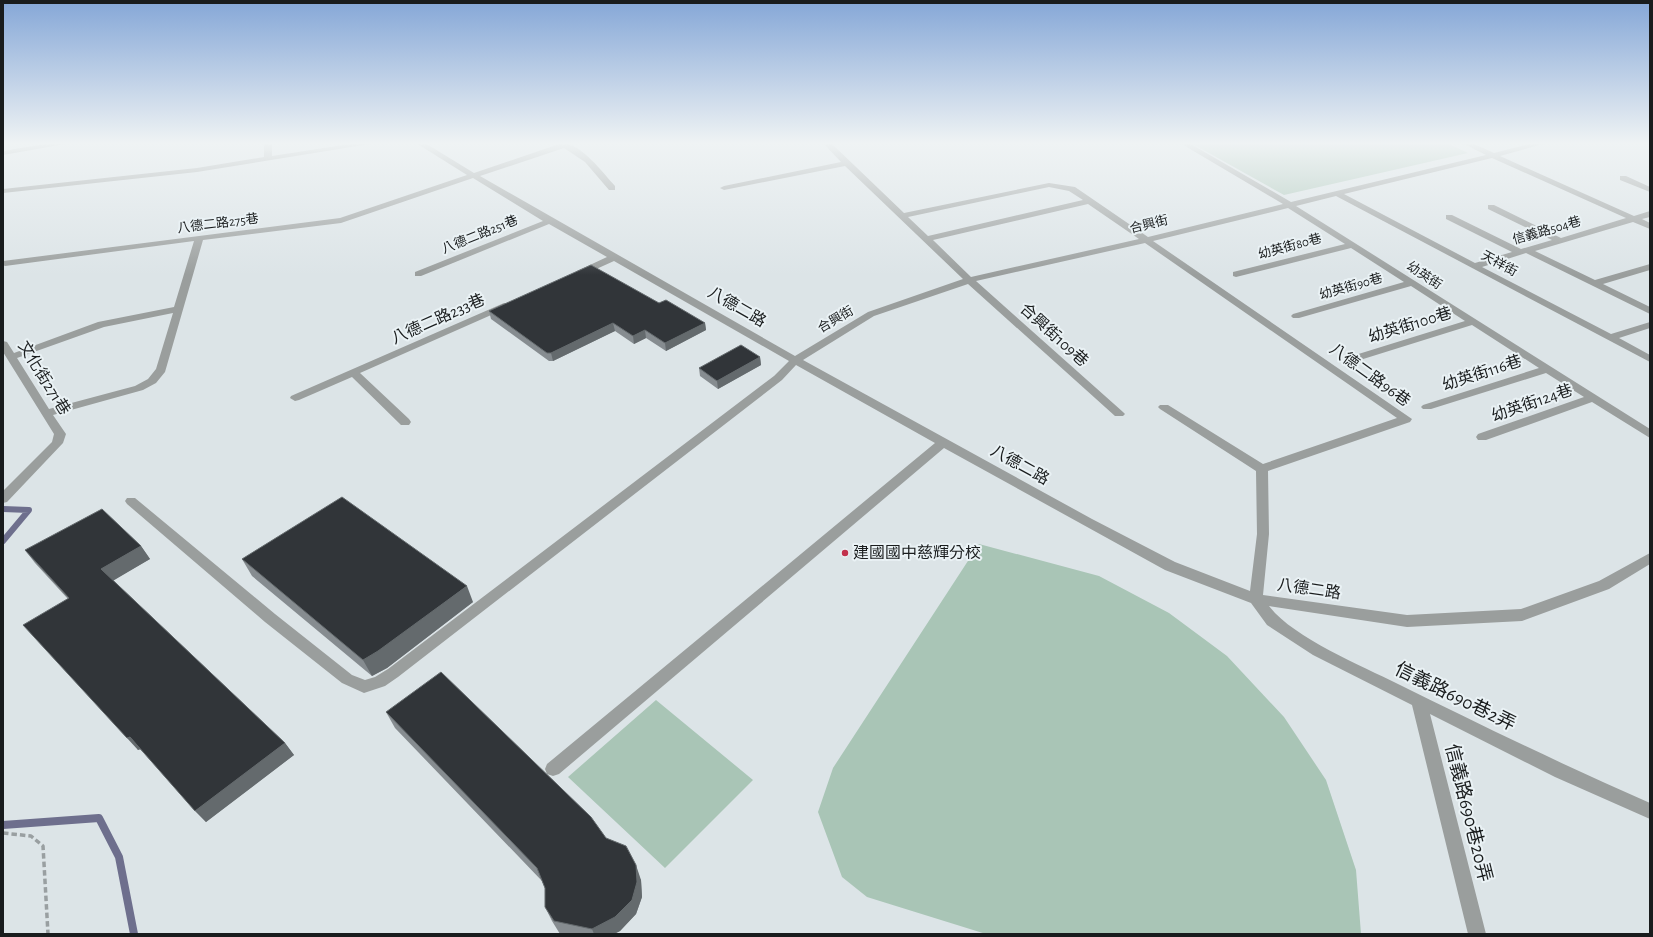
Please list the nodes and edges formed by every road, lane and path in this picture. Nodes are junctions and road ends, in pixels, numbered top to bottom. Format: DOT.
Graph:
graph roads {
  1 [pos="42,187"];
  2 [pos="442,187"];
  3 [pos="493,187"];
  4 [pos="730,187"];
  5 [pos="872,187"];
  6 [pos="1040,187"];
  7 [pos="1064,187"];
  8 [pos="1258,187"];
  9 [pos="1363,187"];
  10 [pos="1563,187"];
  11 [pos="724,188"];
  12 [pos="3,191"];
  13 [pos="1336,193"];
  14 [pos="1090,201"];
  15 [pos="1288,204"];
  16 [pos="1491,207"];
  17 [pos="1650,214"];
  18 [pos="903,216"];
  19 [pos="1449,217"];
  20 [pos="1634,218"];
  21 [pos="550,221"];
  22 [pos="1650,226"];
  23 [pos="199,239"];
  24 [pos="927,239"];
  25 [pos="1146,239"];
  26 [pos="1559,240"];
  27 [pos="1351,244"];
  28 [pos="1522,251"];
  29 [pos="615,257"];
  30 [pos="4,263"];
  31 [pos="1474,266"];
  32 [pos="1650,267"];
  33 [pos="418,274"];
  34 [pos="1236,274"];
  35 [pos="572,276"];
  36 [pos="969,280"];
  37 [pos="1412,283"];
  38 [pos="1593,284"];
  39 [pos="514,302"];
  40 [pos="179,309"];
  41 [pos="1650,311"];
  42 [pos="1296,316"];
  43 [pos="1472,322"];
  44 [pos="1650,325"];
  45 [pos="1610,338"];
  46 [pos="3,344"];
  47 [pos="11,357"];
  48 [pos="1356,358"];
  49 [pos="1650,359"];
  50 [pos="795,360"];
  51 [pos="1547,369"];
  52 [pos="354,373"];
  53 [pos="296,398"];
  54 [pos="1593,398"];
  55 [pos="1164,407"];
  56 [pos="1428,407"];
  57 [pos="46,414"];
  58 [pos="1119,414"];
  59 [pos="405,422"];
  60 [pos="1650,434"];
  61 [pos="1482,437"];
  62 [pos="943,442"];
  63 [pos="1262,469"];
  64 [pos="3,499"];
  65 [pos="131,501"];
  66 [pos="1650,558"];
  67 [pos="1256,599"];
  68 [pos="1419,702"];
  69 [pos="554,769"];
  70 [pos="1650,811"];
  71 [pos="3,833"];
  72 [pos="48,934"];
  73 [pos="1476,934"];
  1 -- 12 [label="street"];
  2 -- 23 [label="street, 八德二路275巷"];
  3 -- 21 [label="street, 八德二路"];
  4 -- 11 [label="street"];
  5 -- 18 [label="street, 合興街109巷"];
  6 -- 18 [label="street"];
  7 -- 14 [label="street"];
  8 -- 15 [label="street, 幼英街"];
  9 -- 13 [label="street, 合興街"];
  10 -- 20 [label="street"];
  13 -- 15 [label="street, 合興街"];
  13 -- 31 [label="street, 天祥街"];
  14 -- 24 [label="street"];
  14 -- 25 [label="street"];
  15 -- 25 [label="street, 合興街"];
  15 -- 27 [label="street, 幼英街"];
  16 -- 26 [label="street"];
  17 -- 20 [label="street, 信義路504巷"];
  18 -- 24 [label="street, 合興街109巷"];
  19 -- 28 [label="street"];
  20 -- 22 [label="street"];
  20 -- 26 [label="street, 信義路504巷"];
  21 -- 29 [label="street, 八德二路"];
  21 -- 33 [label="street, 八德二路251巷"];
  23 -- 30 [label="street, 八德二路275巷"];
  23 -- 40 [label="street"];
  24 -- 36 [label="street, 合興街109巷"];
  25 -- 36 [label="street, 合興街"];
  25 -- 63 [label="street, 八德二路96巷"];
  26 -- 28 [label="street, 信義路504巷"];
  27 -- 34 [label="street, 幼英街80巷"];
  27 -- 37 [label="street, 幼英街"];
  28 -- 31 [label="street, 信義路504巷"];
  28 -- 38 [label="street"];
  29 -- 35 [label="street"];
  29 -- 50 [label="street, 八德二路"];
  31 -- 45 [label="street, 天祥街"];
  32 -- 38 [label="street"];
  36 -- 50 [label="street, 合興街"];
  36 -- 58 [label="street, 合興街109巷"];
  37 -- 42 [label="street, 幼英街90巷"];
  37 -- 43 [label="street, 幼英街"];
  38 -- 41 [label="street"];
  39 -- 52 [label="street, 八德二路233巷"];
  40 -- 47 [label="street"];
  40 -- 57 [label="street"];
  43 -- 48 [label="street, 幼英街100巷"];
  43 -- 51 [label="street, 幼英街"];
  44 -- 45 [label="street"];
  45 -- 49 [label="street, 天祥街"];
  46 -- 47 [label="street, 文化街271巷"];
  47 -- 57 [label="street, 文化街271巷"];
  50 -- 62 [label="street, 八德二路"];
  50 -- 65 [label="street, 合興街"];
  51 -- 54 [label="street, 幼英街"];
  51 -- 56 [label="street, 幼英街116巷"];
  52 -- 53 [label="street, 八德二路233巷"];
  52 -- 59 [label="street"];
  54 -- 60 [label="street, 幼英街"];
  54 -- 61 [label="street, 幼英街124巷"];
  55 -- 63 [label="street"];
  57 -- 64 [label="street, 文化街271巷"];
  62 -- 67 [label="street, 八德二路"];
  62 -- 69 [label="street"];
  63 -- 67 [label="street"];
  66 -- 67 [label="street, 八德二路"];
  67 -- 68 [label="street, 信義路690巷2弄"];
  68 -- 70 [label="street, 信義路690巷2弄"];
  68 -- 73 [label="street, 信義路690巷20弄"];
  71 -- 72 [label="path"];
}
